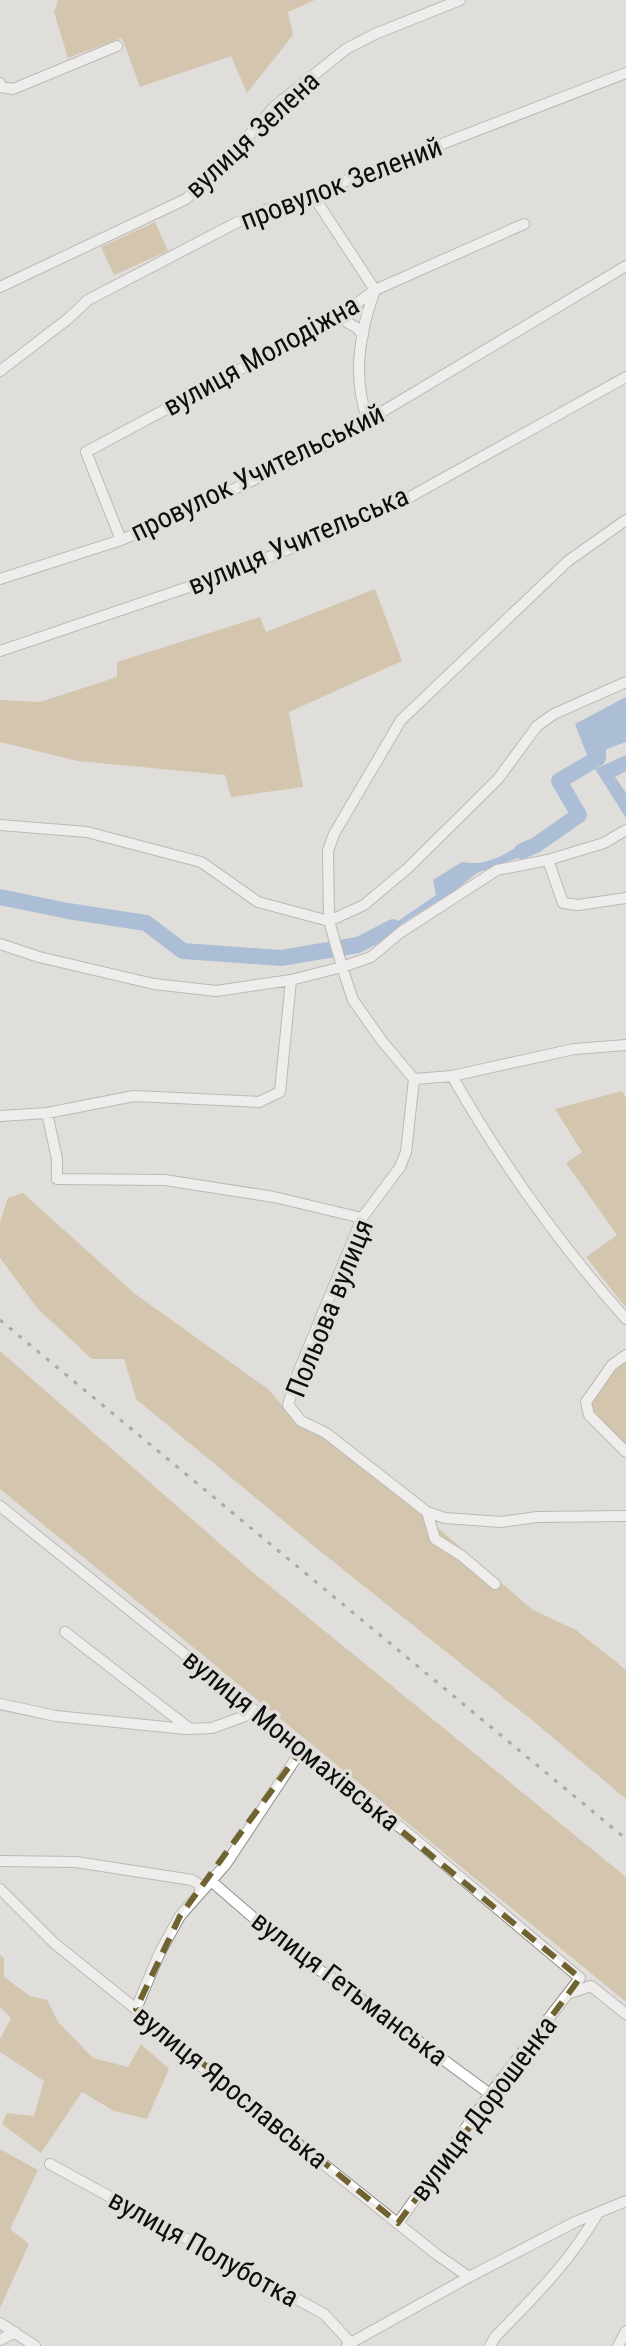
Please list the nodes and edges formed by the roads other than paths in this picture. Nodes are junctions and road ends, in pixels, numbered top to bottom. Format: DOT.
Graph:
graph roads {
  1 [pos="460,0"];
  2 [pos="117,46"];
  3 [pos="626,73"];
  4 [pos="0,83"];
  5 [pos="312,194"];
  6 [pos="524,224"];
  7 [pos="626,266"];
  8 [pos="0,287"];
  9 [pos="375,290"];
  10 [pos="338,317"];
  11 [pos="363,335"];
  12 [pos="0,371"];
  13 [pos="626,377"];
  14 [pos="368,420"];
  15 [pos="626,520"];
  16 [pos="121,540"];
  17 [pos="0,579"];
  18 [pos="0,649"];
  19 [pos="626,682"];
  20 [pos="0,825"];
  21 [pos="626,830"];
  22 [pos="548,860"];
  23 [pos="626,898"];
  24 [pos="329,921"];
  25 [pos="0,944"];
  26 [pos="342,966"];
  27 [pos="291,980"];
  28 [pos="626,1045"];
  29 [pos="452,1076"];
  30 [pos="414,1079"];
  31 [pos="47,1113"];
  32 [pos="0,1116"];
  33 [pos="362,1218"];
  34 [pos="626,1319"];
  35 [pos="626,1355"];
  36 [pos="626,1452"];
  37 [pos="0,1506"];
  38 [pos="427,1512"];
  39 [pos="626,1516"];
  40 [pos="495,1584"];
  41 [pos="65,1632"];
  42 [pos="0,1704"];
  43 [pos="256,1712"];
  44 [pos="190,1729"];
  45 [pos="302,1749"];
  46 [pos="0,1861"];
  47 [pos="211,1881"];
  48 [pos="0,1889"];
  49 [pos="200,1893"];
  50 [pos="580,1978"];
  51 [pos="568,1994"];
  52 [pos="136,2009"];
  53 [pos="626,2014"];
  54 [pos="490,2094"];
  55 [pos="50,2164"];
  56 [pos="626,2201"];
  57 [pos="598,2213"];
  58 [pos="398,2223"];
  59 [pos="469,2277"];
  60 [pos="0,2323"];
  61 [pos="626,2331"];
  62 [pos="15,2332"];
  63 [pos="0,2340"];
  64 [pos="348,2344"];
  65 [pos="35,2346"];
  66 [pos="490,2346"];
  67 [pos="618,2346"];
  1 -- 8 [label="street, вулиця Зелена"];
  2 -- 4 [label="street"];
  3 -- 5 [label="street, провулок Зелений"];
  5 -- 9 [label="street"];
  5 -- 12 [label="street, провулок Зелений"];
  6 -- 9 [label="street, вулиця Молодіжна"];
  7 -- 14 [label="street, провулок Учительський"];
  9 -- 10 [label="street, вулиця Молодіжна"];
  9 -- 11 [label="street"];
  10 -- 11 [label="street"];
  10 -- 16 [label="street, вулиця Молодіжна"];
  11 -- 14 [label="street"];
  13 -- 18 [label="street, вулиця Учительська"];
  14 -- 16 [label="street, провулок Учительський"];
  15 -- 24 [label="street"];
  16 -- 17 [label="street, провулок Учительський"];
  19 -- 24 [label="street"];
  20 -- 24 [label="street"];
  21 -- 22 [label="street"];
  22 -- 23 [label="street"];
  22 -- 26 [label="street"];
  24 -- 26 [label="street"];
  25 -- 27 [label="street"];
  26 -- 27 [label="street"];
  26 -- 30 [label="street"];
  27 -- 31 [label="street"];
  28 -- 29 [label="street"];
  29 -- 30 [label="street"];
  29 -- 34 [label="street"];
  30 -- 33 [label="street, Польова вулиця"];
  31 -- 32 [label="street"];
  31 -- 33 [label="street"];
  33 -- 38 [label="street, Польова вулиця"];
  35 -- 36 [label="street"];
  37 -- 43 [label="street, вулиця Мономахівська"];
  38 -- 39 [label="street, Польова вулиця"];
  38 -- 40 [label="street"];
  41 -- 44 [label="street"];
  42 -- 44 [label="street"];
  43 -- 44 [label="street"];
  43 -- 45 [label="street, вулиця Мономахівська"];
  45 -- 47 [label="street"];
  45 -- 50 [label="street, вулиця Мономахівська"];
  46 -- 49 [label="street"];
  47 -- 49 [label="street"];
  47 -- 54 [label="street, вулиця Гетьманська"];
  48 -- 52 [label="street, вулиця Ярославська"];
  49 -- 52 [label="street"];
  50 -- 51 [label="street, вулиця Дорошенка"];
  51 -- 53 [label="street, вулиця Дорошенка"];
  51 -- 54 [label="street, вулиця Дорошенка"];
  52 -- 58 [label="street, вулиця Ярославська"];
  54 -- 58 [label="street, вулиця Дорошенка"];
  55 -- 64 [label="street, вулиця Полуботка"];
  56 -- 57 [label="street"];
  57 -- 59 [label="street"];
  57 -- 66 [label="street"];
  58 -- 59 [label="street, вулиця Ярославська"];
  59 -- 64 [label="street"];
  60 -- 62 [label="street"];
  61 -- 67 [label="street"];
  62 -- 63 [label="street"];
  62 -- 65 [label="street"];
}
